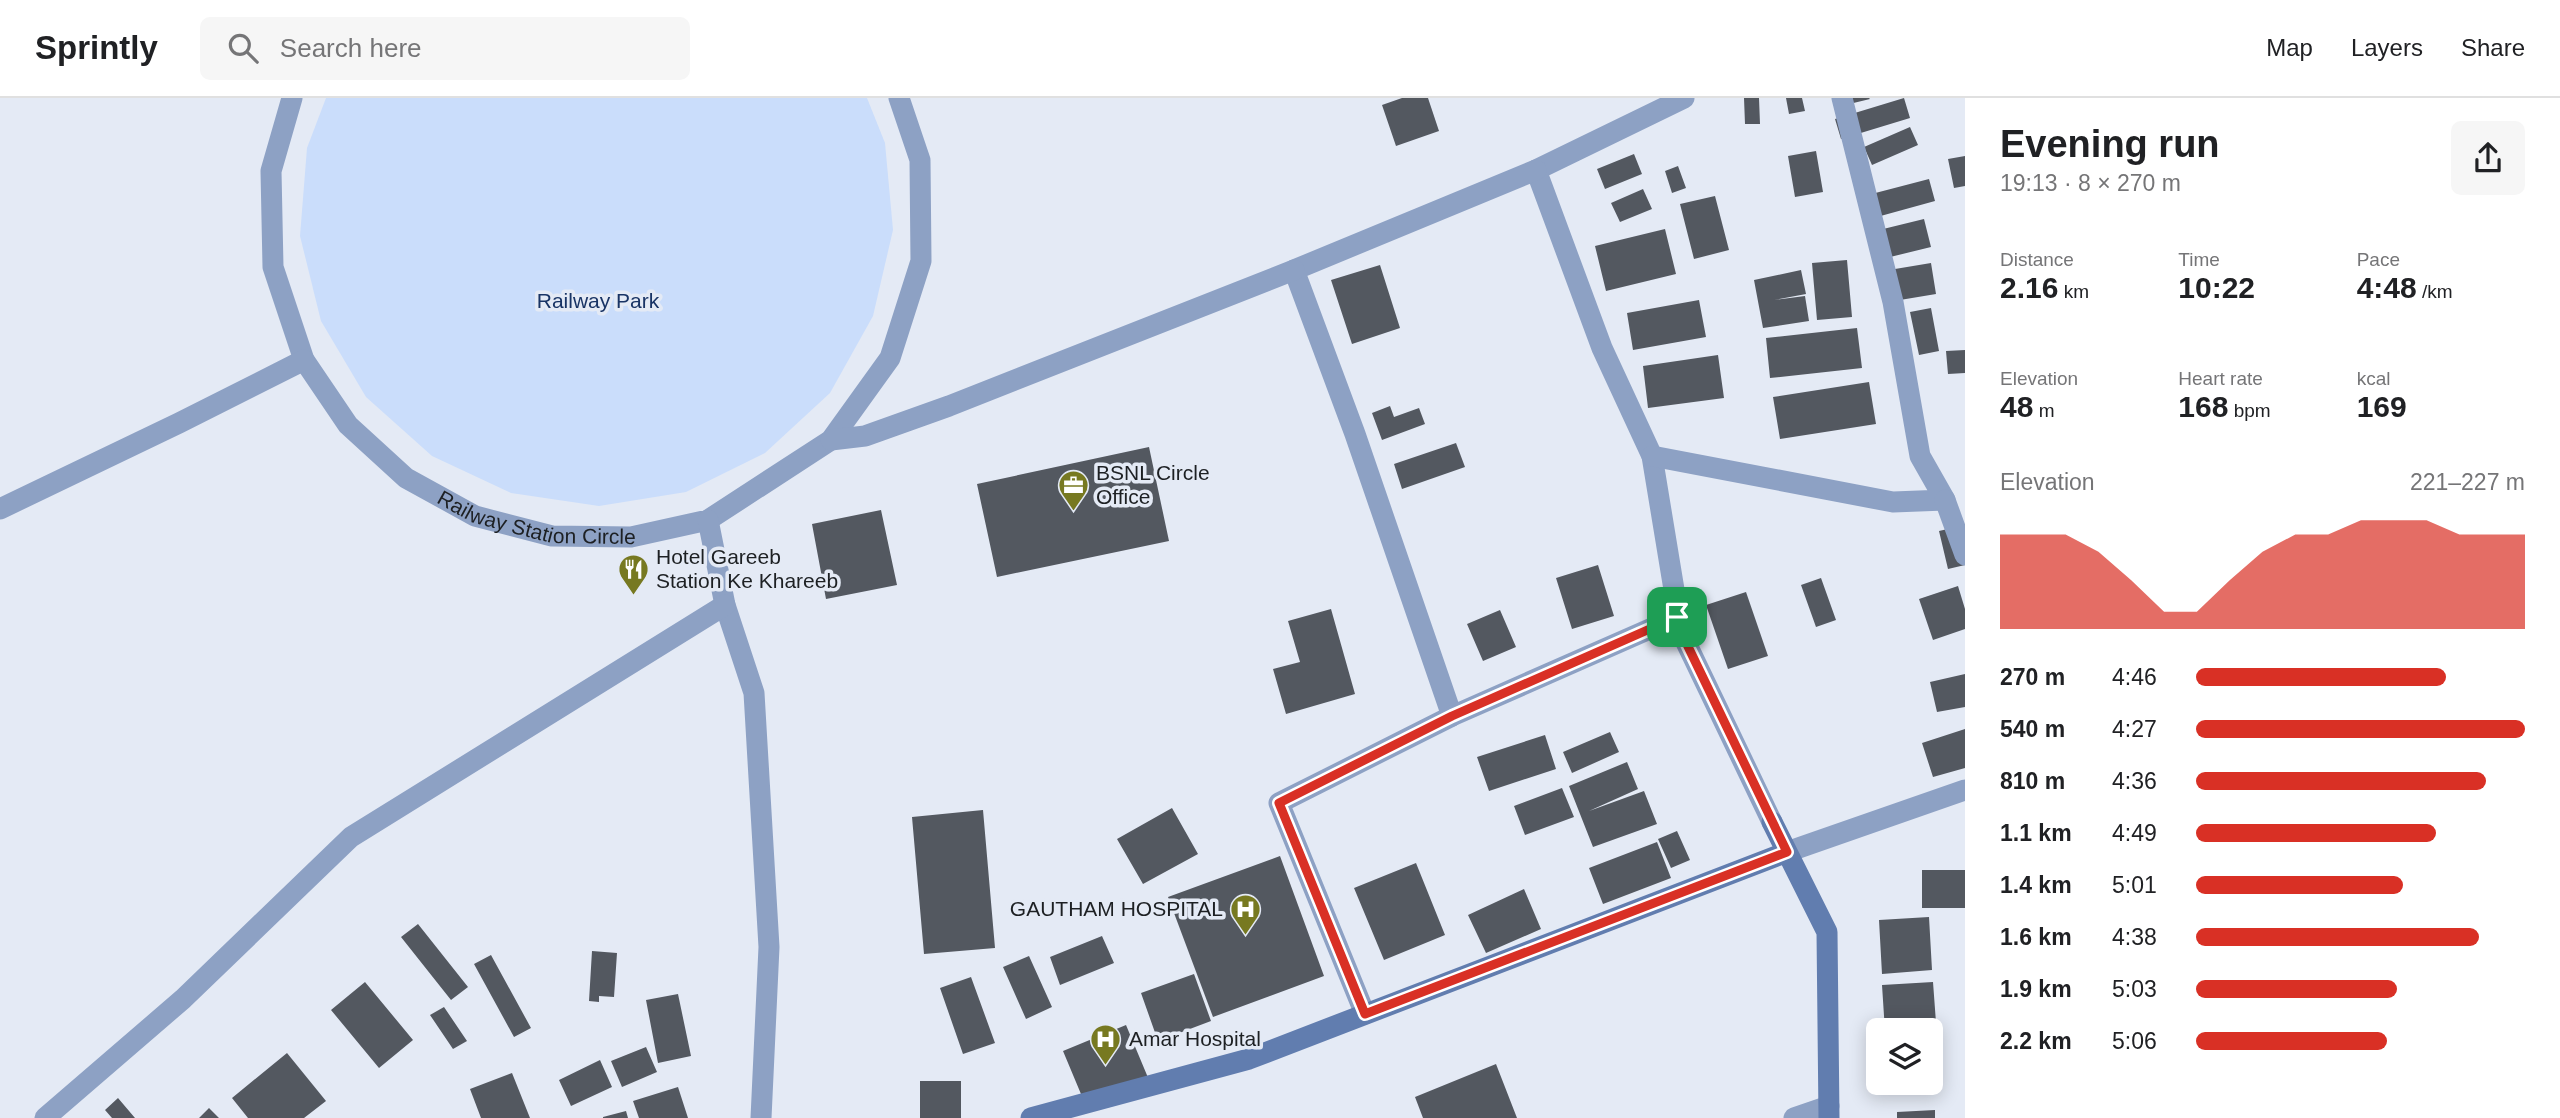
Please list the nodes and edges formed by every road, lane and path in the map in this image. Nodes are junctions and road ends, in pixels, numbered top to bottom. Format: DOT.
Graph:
graph roads {
  1 [pos="292,98"];
  2 [pos="899,98"];
  3 [pos="1684,98"];
  4 [pos="1842,98"];
  5 [pos="1536,170"];
  6 [pos="1294,270"];
  7 [pos="304,360"];
  8 [pos="831,440"];
  9 [pos="1652,456"];
  10 [pos="1945,500"];
  11 [pos="0,509"];
  12 [pos="708,520"];
  13 [pos="1965,555"];
  14 [pos="725,605"];
  15 [pos="1677,617"];
  16 [pos="1452,716"];
  17 [pos="1965,790"];
  18 [pos="1787,852"];
  19 [pos="1365,1014"];
  20 [pos="1829,1112"];
  21 [pos="45,1118"];
  22 [pos="761,1118"];
  23 [pos="1031,1118"];
  24 [pos="1794,1118"];
  1 -- 7 [label="street, Railway Station Circle"];
  2 -- 8 [label="street, Railway Station Circle"];
  3 -- 5 [label="street"];
  4 -- 10 [label="street"];
  5 -- 6 [label="street"];
  5 -- 9 [label="street"];
  6 -- 8 [label="street"];
  6 -- 16 [label="street"];
  7 -- 11 [label="street"];
  7 -- 12 [label="street, Railway Station Circle"];
  8 -- 12 [label="street, Railway Station Circle"];
  9 -- 10 [label="street"];
  9 -- 15 [label="street"];
  10 -- 13 [label="street"];
  12 -- 14 [label="street"];
  14 -- 21 [label="street"];
  14 -- 22 [label="street"];
  15 -- 16 [label="street"];
  15 -- 18 [label="street"];
  16 -- 19 [label="street"];
  17 -- 18 [label="street"];
  18 -- 19 [label="street"];
  18 -- 20 [label="street"];
  19 -- 23 [label="street"];
  20 -- 24 [label="street"];
}
